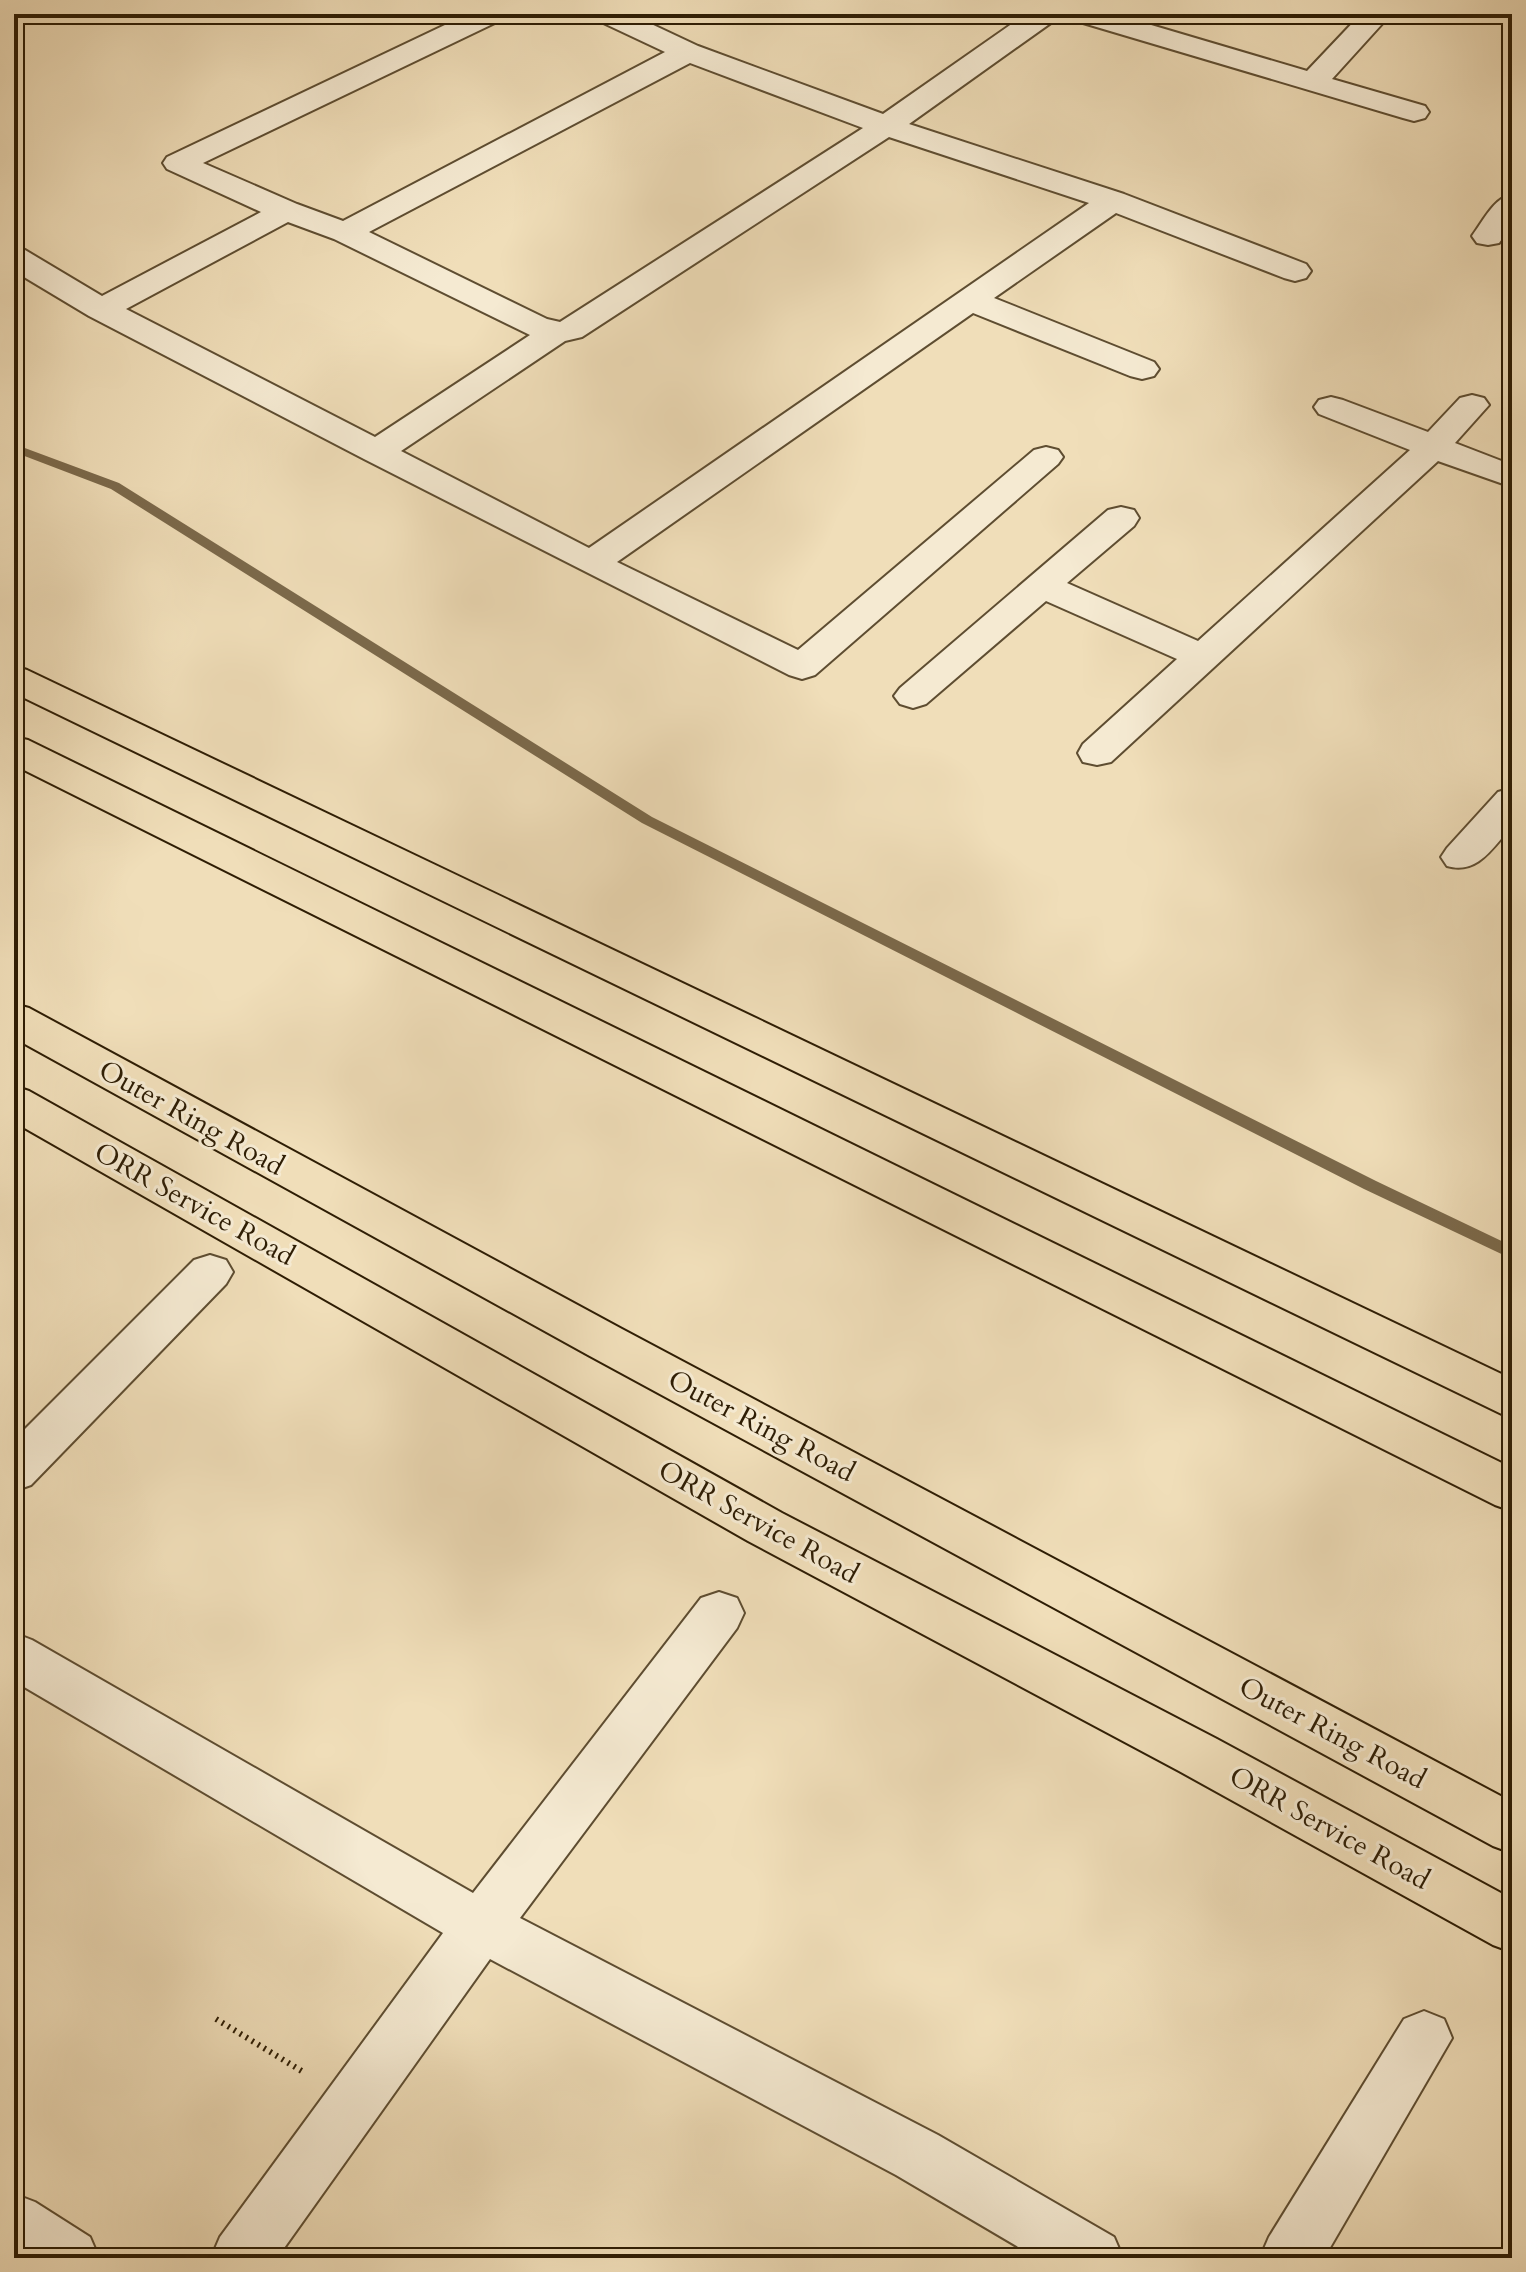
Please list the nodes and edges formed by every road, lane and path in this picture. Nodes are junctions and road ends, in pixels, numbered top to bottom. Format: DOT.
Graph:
graph roads {
  1 [pos="491,14"];
  2 [pos="607,14"];
  3 [pos="1045,14"];
  4 [pos="1083,14"];
  5 [pos="1377,14"];
  6 [pos="688,52"];
  7 [pos="1313,82"];
  8 [pos="1414,112"];
  9 [pos="886,126"];
  10 [pos="1113,201"];
  11 [pos="1512,203"];
  12 [pos="286,211"];
  13 [pos="345,232"];
  14 [pos="1488,236"];
  15 [pos="14,257"];
  16 [pos="1295,271"];
  17 [pos="970,300"];
  18 [pos="101,309"];
  19 [pos="555,333"];
  20 [pos="1142,369"];
  21 [pos="1472,405"];
  22 [pos="1331,407"];
  23 [pos="1432,448"];
  24 [pos="376,452"];
  25 [pos="1046,457"];
  26 [pos="1512,477"];
  27 [pos="1121,518"];
  28 [pos="591,563"];
  29 [pos="1045,587"];
  30 [pos="1204,657"];
  31 [pos="14,678"];
  32 [pos="913,696"];
  33 [pos="14,749"];
  34 [pos="1097,753"];
  35 [pos="1512,801"];
  36 [pos="1461,857"];
  37 [pos="14,1019"];
  38 [pos="14,1102"];
  39 [pos="210,1272"];
  40 [pos="1512,1400"];
  41 [pos="14,1471"];
  42 [pos="1512,1491"];
  43 [pos="719,1613"];
  44 [pos="14,1655"];
  45 [pos="1512,1829"];
  46 [pos="481,1926"];
  47 [pos="1512,1927"];
  48 [pos="216,2019"];
  49 [pos="1424,2038"];
  50 [pos="354,2102"];
  51 [pos="14,2223"];
  52 [pos="69,2258"];
  53 [pos="241,2258"];
  54 [pos="1093,2258"];
  55 [pos="1290,2258"];
  1 -- 12 [label="street"];
  2 -- 6 [label="street"];
  3 -- 9 [label="street"];
  4 -- 7 [label="street"];
  5 -- 7 [label="street"];
  6 -- 9 [label="street"];
  6 -- 13 [label="street"];
  7 -- 8 [label="street"];
  9 -- 10 [label="street"];
  9 -- 19 [label="street"];
  10 -- 16 [label="street"];
  10 -- 17 [label="street"];
  11 -- 14 [label="street"];
  12 -- 13 [label="street"];
  12 -- 18 [label="street"];
  13 -- 19 [label="street"];
  15 -- 18 [label="street"];
  17 -- 20 [label="street"];
  17 -- 28 [label="street"];
  18 -- 24 [label="street"];
  19 -- 24 [label="street"];
  21 -- 23 [label="street"];
  22 -- 23 [label="street"];
  23 -- 26 [label="street"];
  23 -- 30 [label="street"];
  24 -- 28 [label="street"];
  25 -- 28 [label="street"];
  27 -- 29 [label="street"];
  29 -- 30 [label="street"];
  29 -- 32 [label="street"];
  30 -- 34 [label="street"];
  31 -- 40 [label="main road"];
  33 -- 42 [label="main road"];
  35 -- 36 [label="street"];
  37 -- 45 [label="main road, Outer Ring Road"];
  38 -- 47 [label="main road, ORR Service Road"];
  39 -- 41 [label="street"];
  43 -- 46 [label="street"];
  44 -- 46 [label="street"];
  46 -- 50 [label="street"];
  46 -- 54 [label="street"];
  48 -- 50 [label="path"];
  49 -- 55 [label="street"];
  50 -- 53 [label="street"];
  51 -- 52 [label="street"];
}
